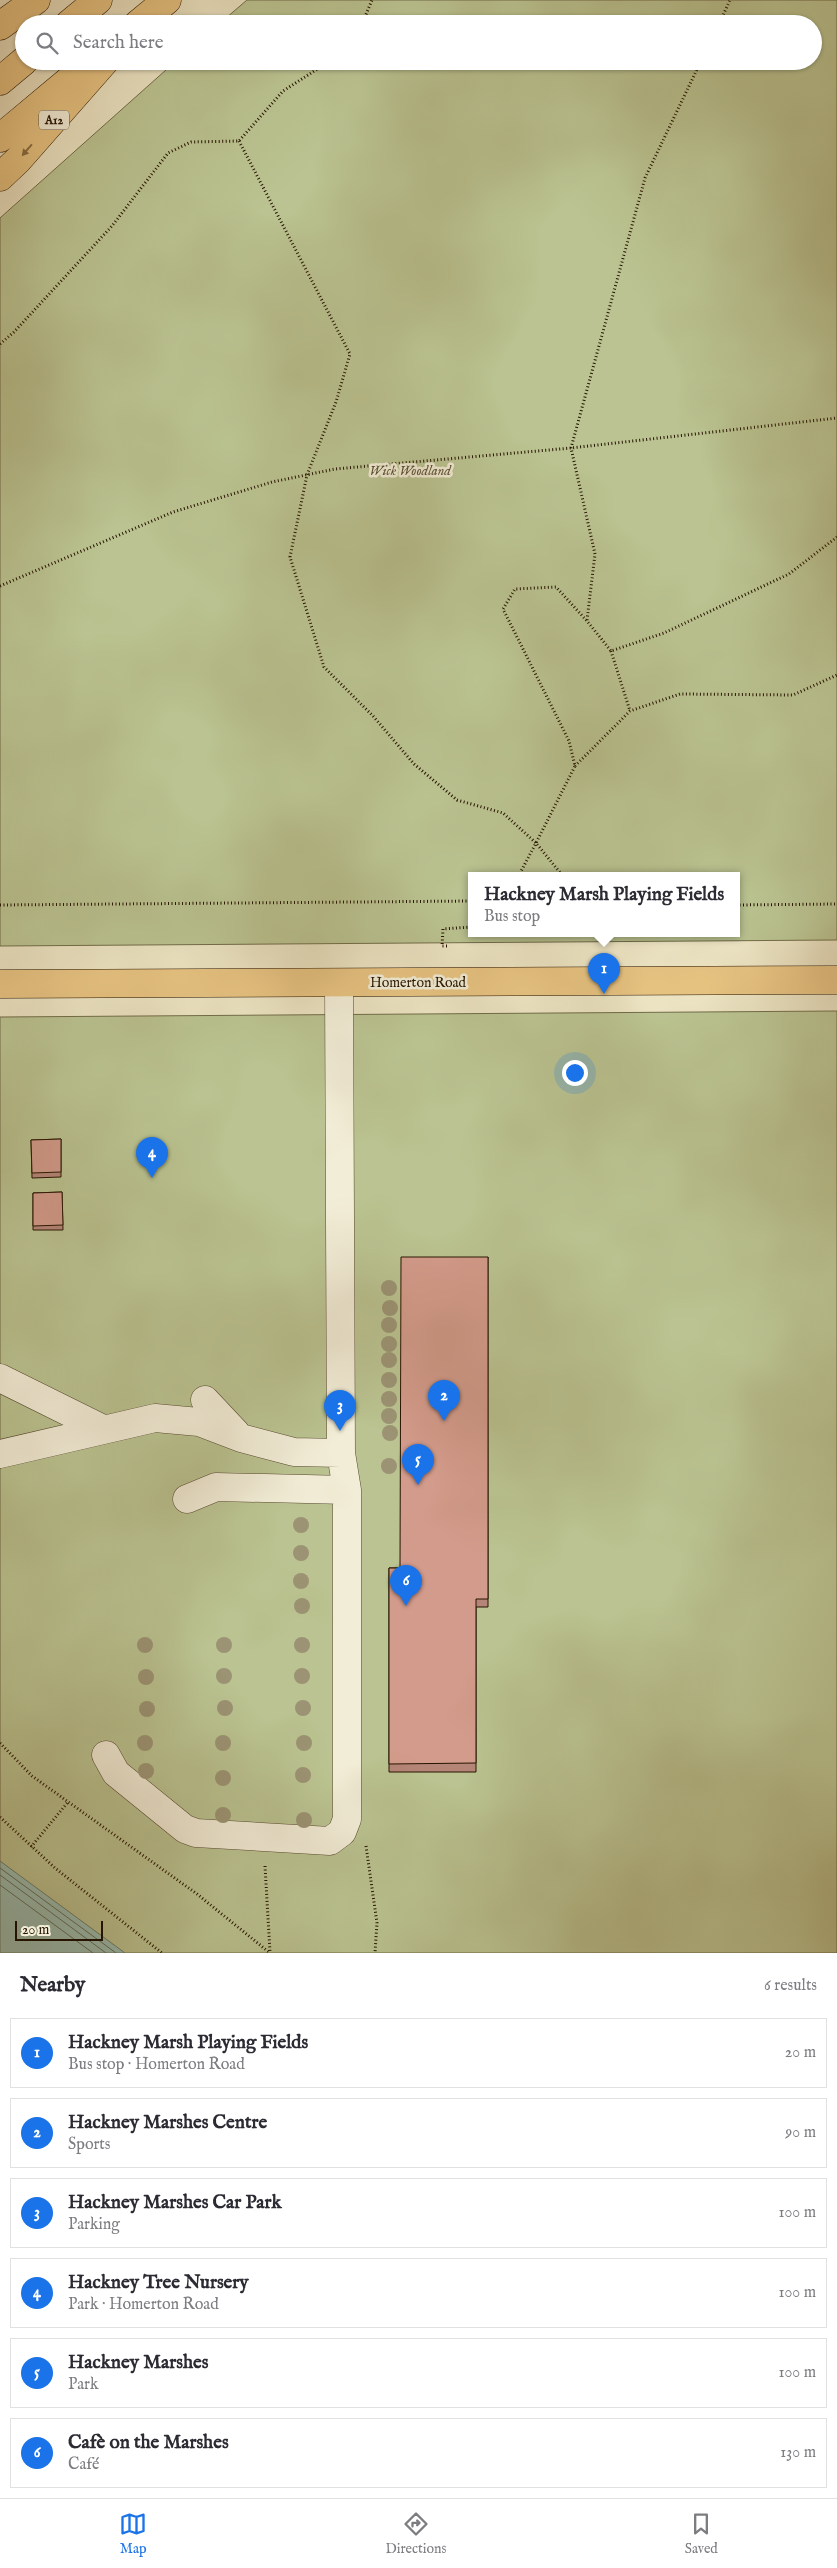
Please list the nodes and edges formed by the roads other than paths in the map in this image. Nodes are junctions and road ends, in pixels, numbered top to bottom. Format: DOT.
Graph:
graph roads {
  1 [pos="36,0"];
  2 [pos="98,0"];
  3 [pos="167,0"];
  4 [pos="15,15"];
  5 [pos="15,15"];
  6 [pos="80,15"];
  7 [pos="149,15"];
  8 [pos="0,26"];
  9 [pos="15,68"];
  10 [pos="82,70"];
  11 [pos="97,70"];
  12 [pos="0,81"];
  13 [pos="0,138"];
  14 [pos="0,177"];
  15 [pos="837,980"];
  16 [pos="0,984"];
  17 [pos="339,984"];
  18 [pos="0,1378"];
  19 [pos="205,1400"];
  20 [pos="103,1429"];
  21 [pos="241,1438"];
  22 [pos="340,1453"];
  23 [pos="0,1454"];
  24 [pos="347,1490"];
  25 [pos="187,1499"];
  26 [pos="106,1755"];
  1 -- 5 [label="main road"];
  2 -- 6 [label="main road"];
  3 -- 7 [label="main road"];
  4 -- 8 [label="main road"];
  9 -- 12 [label="main road"];
  10 -- 13 [label="main road, A12"];
  11 -- 14 [label="main road, A12, one-way"];
  15 -- 17 [label="main road, Homerton Road"];
  16 -- 17 [label="main road, Homerton Road"];
  17 -- 22 [label="lane"];
  18 -- 20 [label="lane"];
  19 -- 21 [label="lane"];
  20 -- 21 [label="lane"];
  20 -- 23 [label="lane"];
  21 -- 22 [label="lane"];
  22 -- 24 [label="lane"];
  24 -- 25 [label="lane"];
  24 -- 26 [label="lane"];
}
